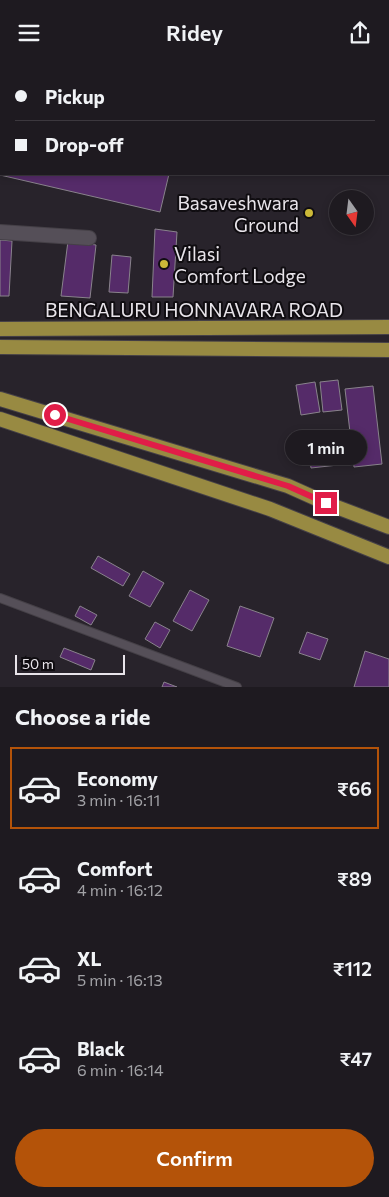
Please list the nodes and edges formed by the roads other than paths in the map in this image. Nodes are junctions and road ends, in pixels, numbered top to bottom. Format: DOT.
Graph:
graph roads {
  1 [pos="0,232"];
  2 [pos="89,238"];
  3 [pos="389,327"];
  4 [pos="0,329"];
  5 [pos="0,347"];
  6 [pos="389,349"];
  7 [pos="0,399"];
  8 [pos="0,419"];
  9 [pos="389,527"];
  10 [pos="389,557"];
  11 [pos="0,597"];
  12 [pos="237,687"];
  1 -- 2 [label="street"];
  3 -- 4 [label="main road, BENGALURU HONNAVARA ROAD"];
  5 -- 6 [label="main road, BENGALURU HONNAVARA ROAD"];
  7 -- 9 [label="main road"];
  8 -- 10 [label="main road"];
  11 -- 12 [label="lane"];
}
